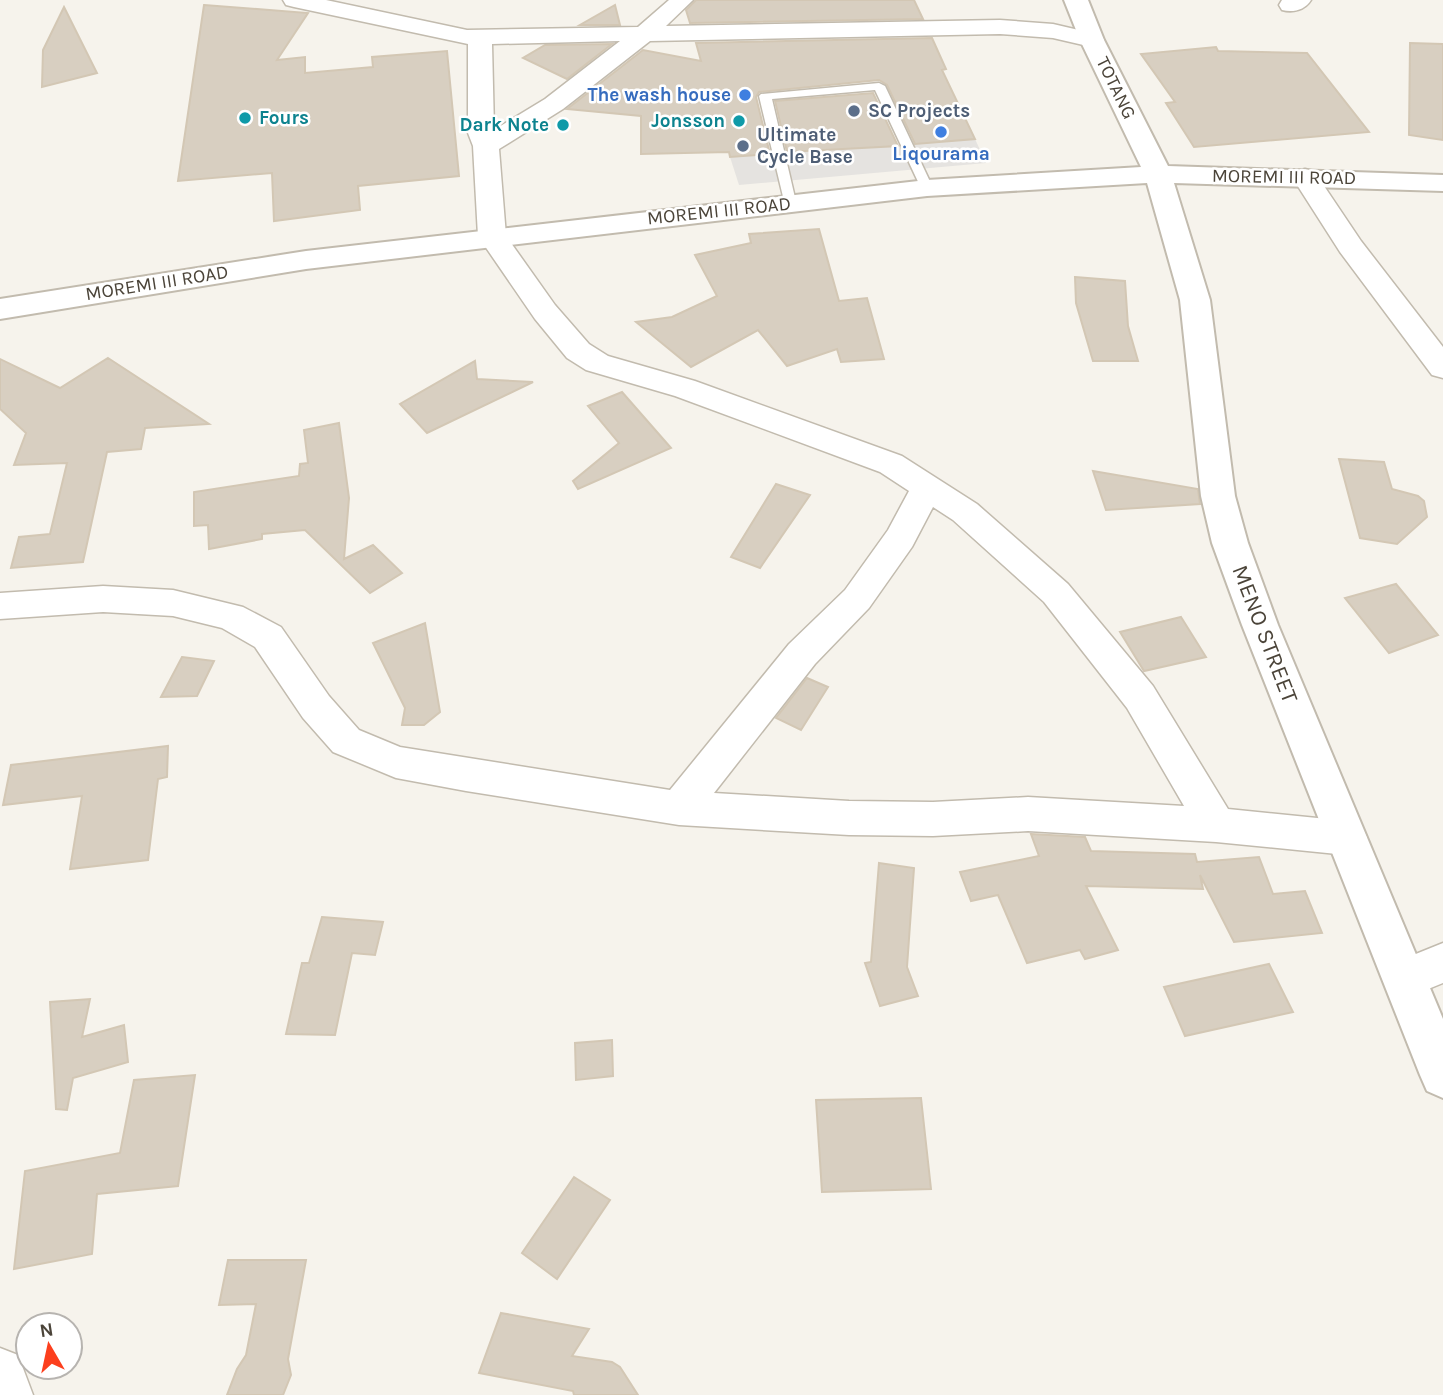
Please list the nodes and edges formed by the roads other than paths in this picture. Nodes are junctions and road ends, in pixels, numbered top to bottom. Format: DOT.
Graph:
graph roads {
  1 [pos="294,0"];
  2 [pos="682,0"];
  3 [pos="1076,0"];
  4 [pos="432,8"];
  5 [pos="646,32"];
  6 [pos="474,37"];
  7 [pos="1093,40"];
  8 [pos="486,146"];
  9 [pos="1158,174"];
  10 [pos="1306,177"];
  11 [pos="1443,183"];
  12 [pos="927,188"];
  13 [pos="790,202"];
  14 [pos="492,236"];
  15 [pos="0,309"];
  16 [pos="1443,369"];
  17 [pos="928,486"];
  18 [pos="0,606"];
  19 [pos="679,808"];
  20 [pos="1216,825"];
  21 [pos="1347,838"];
  22 [pos="1424,971"];
  23 [pos="1443,1075"];
  24 [pos="0,1373"];
  25 [pos="8,1395"];
  1 -- 6 [label="street"];
  2 -- 5 [label="street"];
  3 -- 7 [label="street, TOTANG"];
  4 -- 6 [label="street"];
  5 -- 6 [label="street"];
  5 -- 7 [label="street"];
  5 -- 8 [label="street"];
  6 -- 8 [label="street"];
  7 -- 9 [label="street, TOTANG"];
  8 -- 14 [label="street"];
  9 -- 10 [label="street, MOREMI III ROAD"];
  9 -- 12 [label="street, MOREMI III ROAD"];
  9 -- 21 [label="street, MENO STREET"];
  10 -- 11 [label="street, MOREMI III ROAD"];
  10 -- 16 [label="street"];
  12 -- 13 [label="street, MOREMI III ROAD"];
  12 -- 13 [label="lane"];
  13 -- 14 [label="street, MOREMI III ROAD"];
  14 -- 15 [label="street, MOREMI III ROAD"];
  14 -- 17 [label="street"];
  17 -- 19 [label="street"];
  17 -- 20 [label="street"];
  18 -- 19 [label="street"];
  19 -- 20 [label="street"];
  20 -- 21 [label="street"];
  21 -- 22 [label="street, MENO STREET"];
  22 -- 23 [label="street, MENO STREET"];
  24 -- 25 [label="street"];
}
